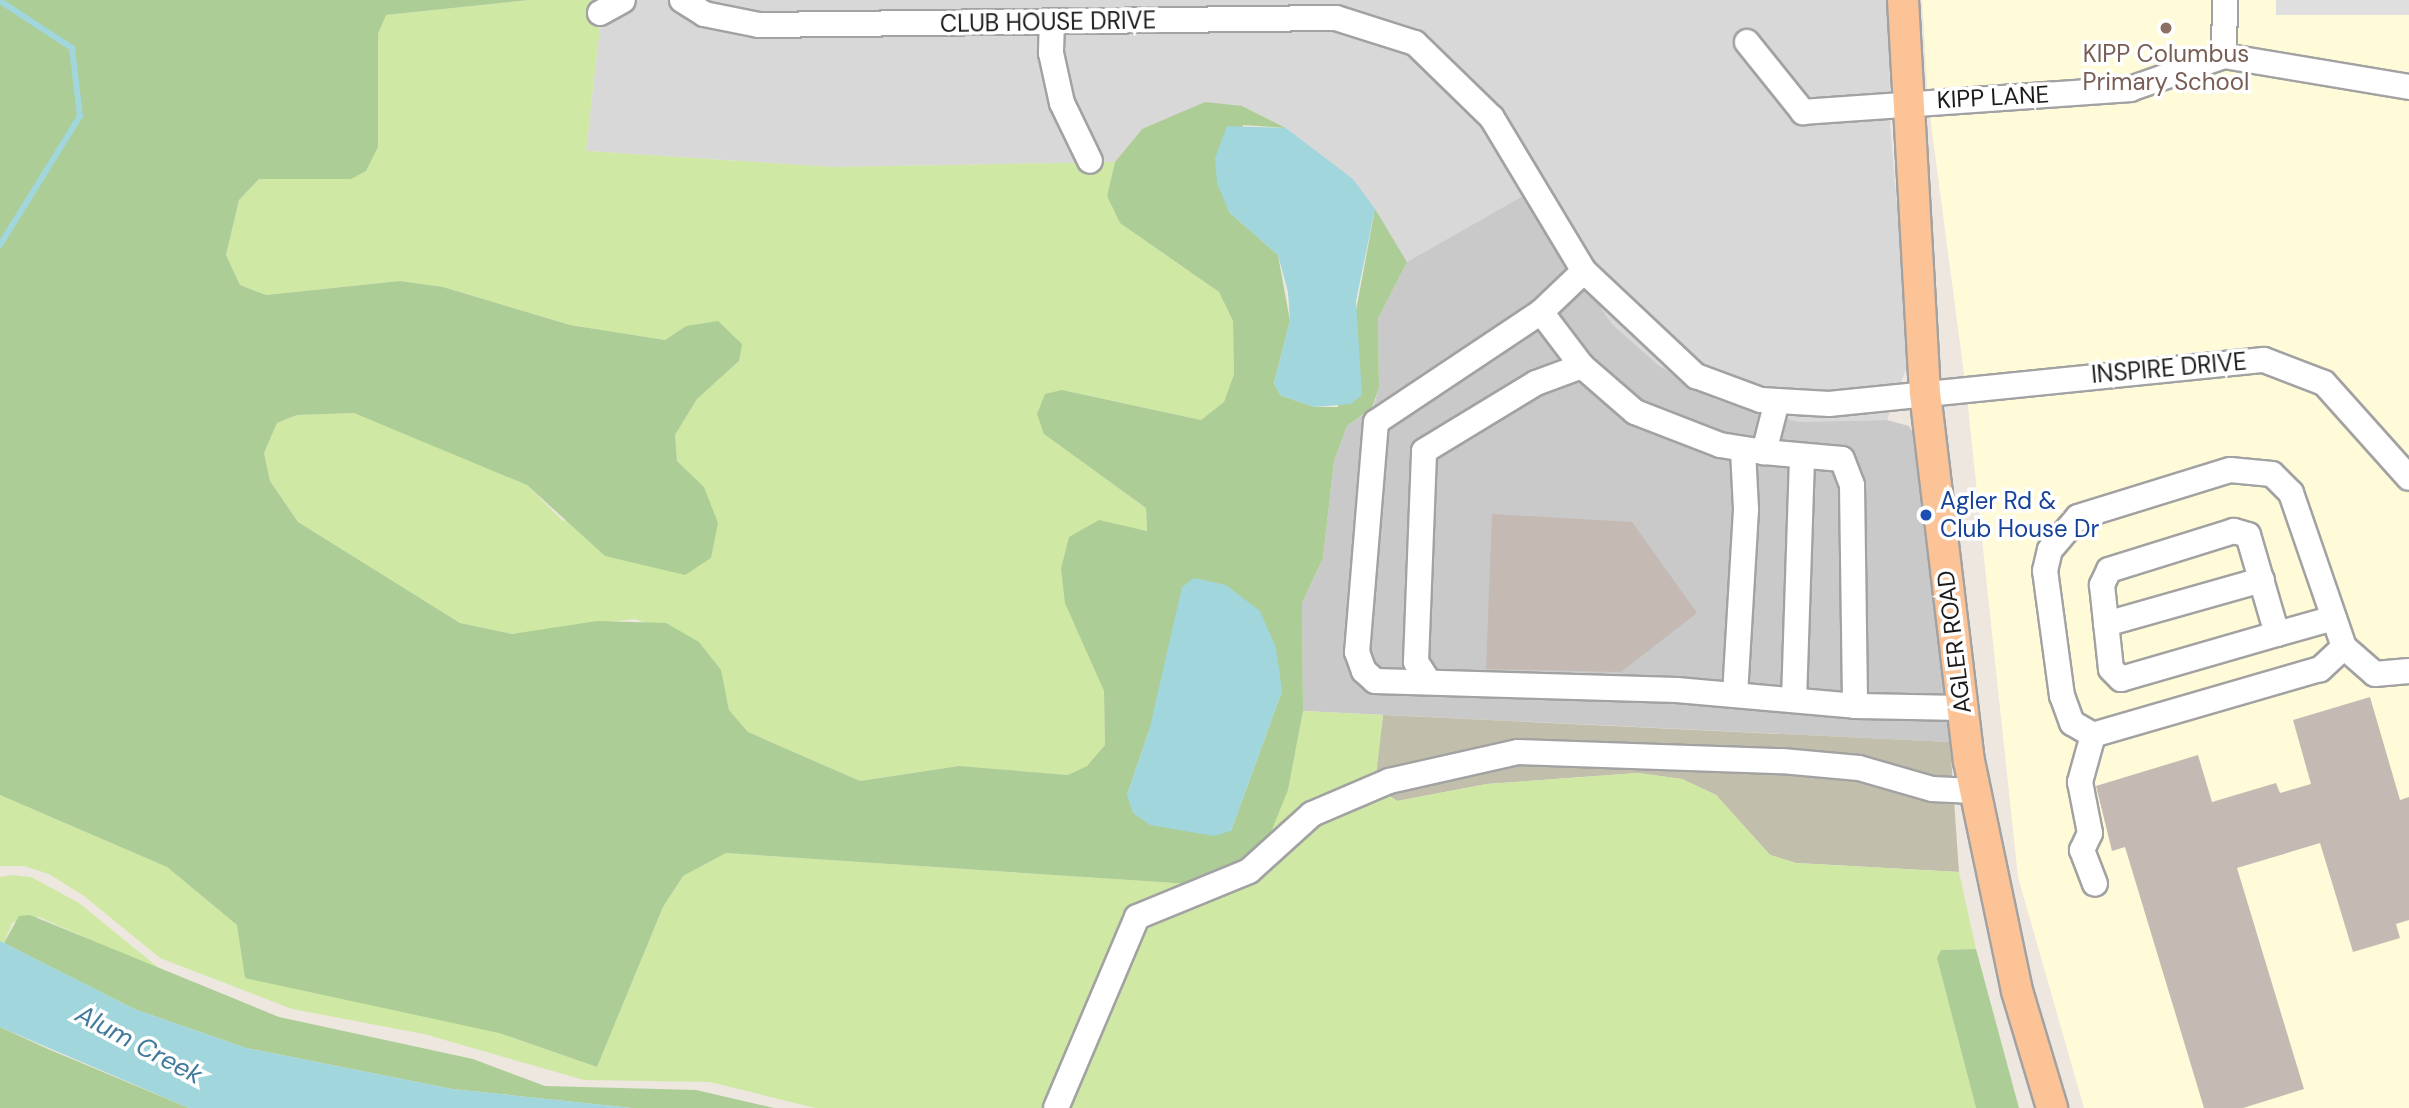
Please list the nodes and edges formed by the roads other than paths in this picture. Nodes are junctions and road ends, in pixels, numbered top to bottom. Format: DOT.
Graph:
graph roads {
  1 [pos="623,0"];
  2 [pos="682,0"];
  3 [pos="1903,0"];
  4 [pos="2225,0"];
  5 [pos="600,13"];
  6 [pos="1052,22"];
  7 [pos="1748,42"];
  8 [pos="2224,56"];
  9 [pos="2409,87"];
  10 [pos="1905,102"];
  11 [pos="1090,161"];
  12 [pos="1584,271"];
  13 [pos="1541,312"];
  14 [pos="1582,366"];
  15 [pos="1925,393"];
  16 [pos="1777,401"];
  17 [pos="1754,451"];
  18 [pos="1802,456"];
  19 [pos="2409,478"];
  20 [pos="2262,580"];
  21 [pos="2334,618"];
  22 [pos="2106,624"];
  23 [pos="2277,634"];
  24 [pos="2344,648"];
  25 [pos="2409,671"];
  26 [pos="1429,682"];
  27 [pos="1735,695"];
  28 [pos="1794,700"];
  29 [pos="1855,706"];
  30 [pos="1962,708"];
  31 [pos="2093,735"];
  32 [pos="1974,791"];
  33 [pos="2095,884"];
  34 [pos="1056,1108"];
  35 [pos="2052,1108"];
  1 -- 5 [label="street"];
  2 -- 6 [label="street, CLUB HOUSE DRIVE"];
  3 -- 10 [label="main road, AGLER ROAD"];
  4 -- 8 [label="street"];
  6 -- 11 [label="street"];
  6 -- 12 [label="street, CLUB HOUSE DRIVE"];
  7 -- 10 [label="street, KIPP LANE"];
  8 -- 9 [label="street, KIPP LANE"];
  8 -- 10 [label="street, KIPP LANE"];
  10 -- 15 [label="main road, AGLER ROAD"];
  12 -- 13 [label="street"];
  12 -- 16 [label="street, CLUB HOUSE DRIVE"];
  13 -- 14 [label="street"];
  13 -- 26 [label="street"];
  14 -- 17 [label="street"];
  14 -- 26 [label="street"];
  15 -- 16 [label="street, CLUB HOUSE DRIVE"];
  15 -- 19 [label="street, INSPIRE DRIVE"];
  15 -- 30 [label="main road, AGLER ROAD"];
  16 -- 17 [label="street"];
  17 -- 18 [label="street"];
  17 -- 27 [label="street"];
  18 -- 28 [label="street"];
  18 -- 29 [label="street"];
  20 -- 22 [label="street"];
  20 -- 22 [label="street"];
  20 -- 23 [label="street"];
  21 -- 23 [label="street"];
  21 -- 24 [label="street"];
  21 -- 31 [label="street"];
  22 -- 23 [label="street"];
  24 -- 25 [label="street"];
  24 -- 31 [label="street"];
  26 -- 27 [label="street"];
  27 -- 28 [label="street"];
  28 -- 29 [label="street"];
  29 -- 30 [label="street"];
  30 -- 32 [label="main road, AGLER ROAD"];
  31 -- 33 [label="street"];
  32 -- 34 [label="street"];
  32 -- 35 [label="main road, AGLER ROAD"];
}
